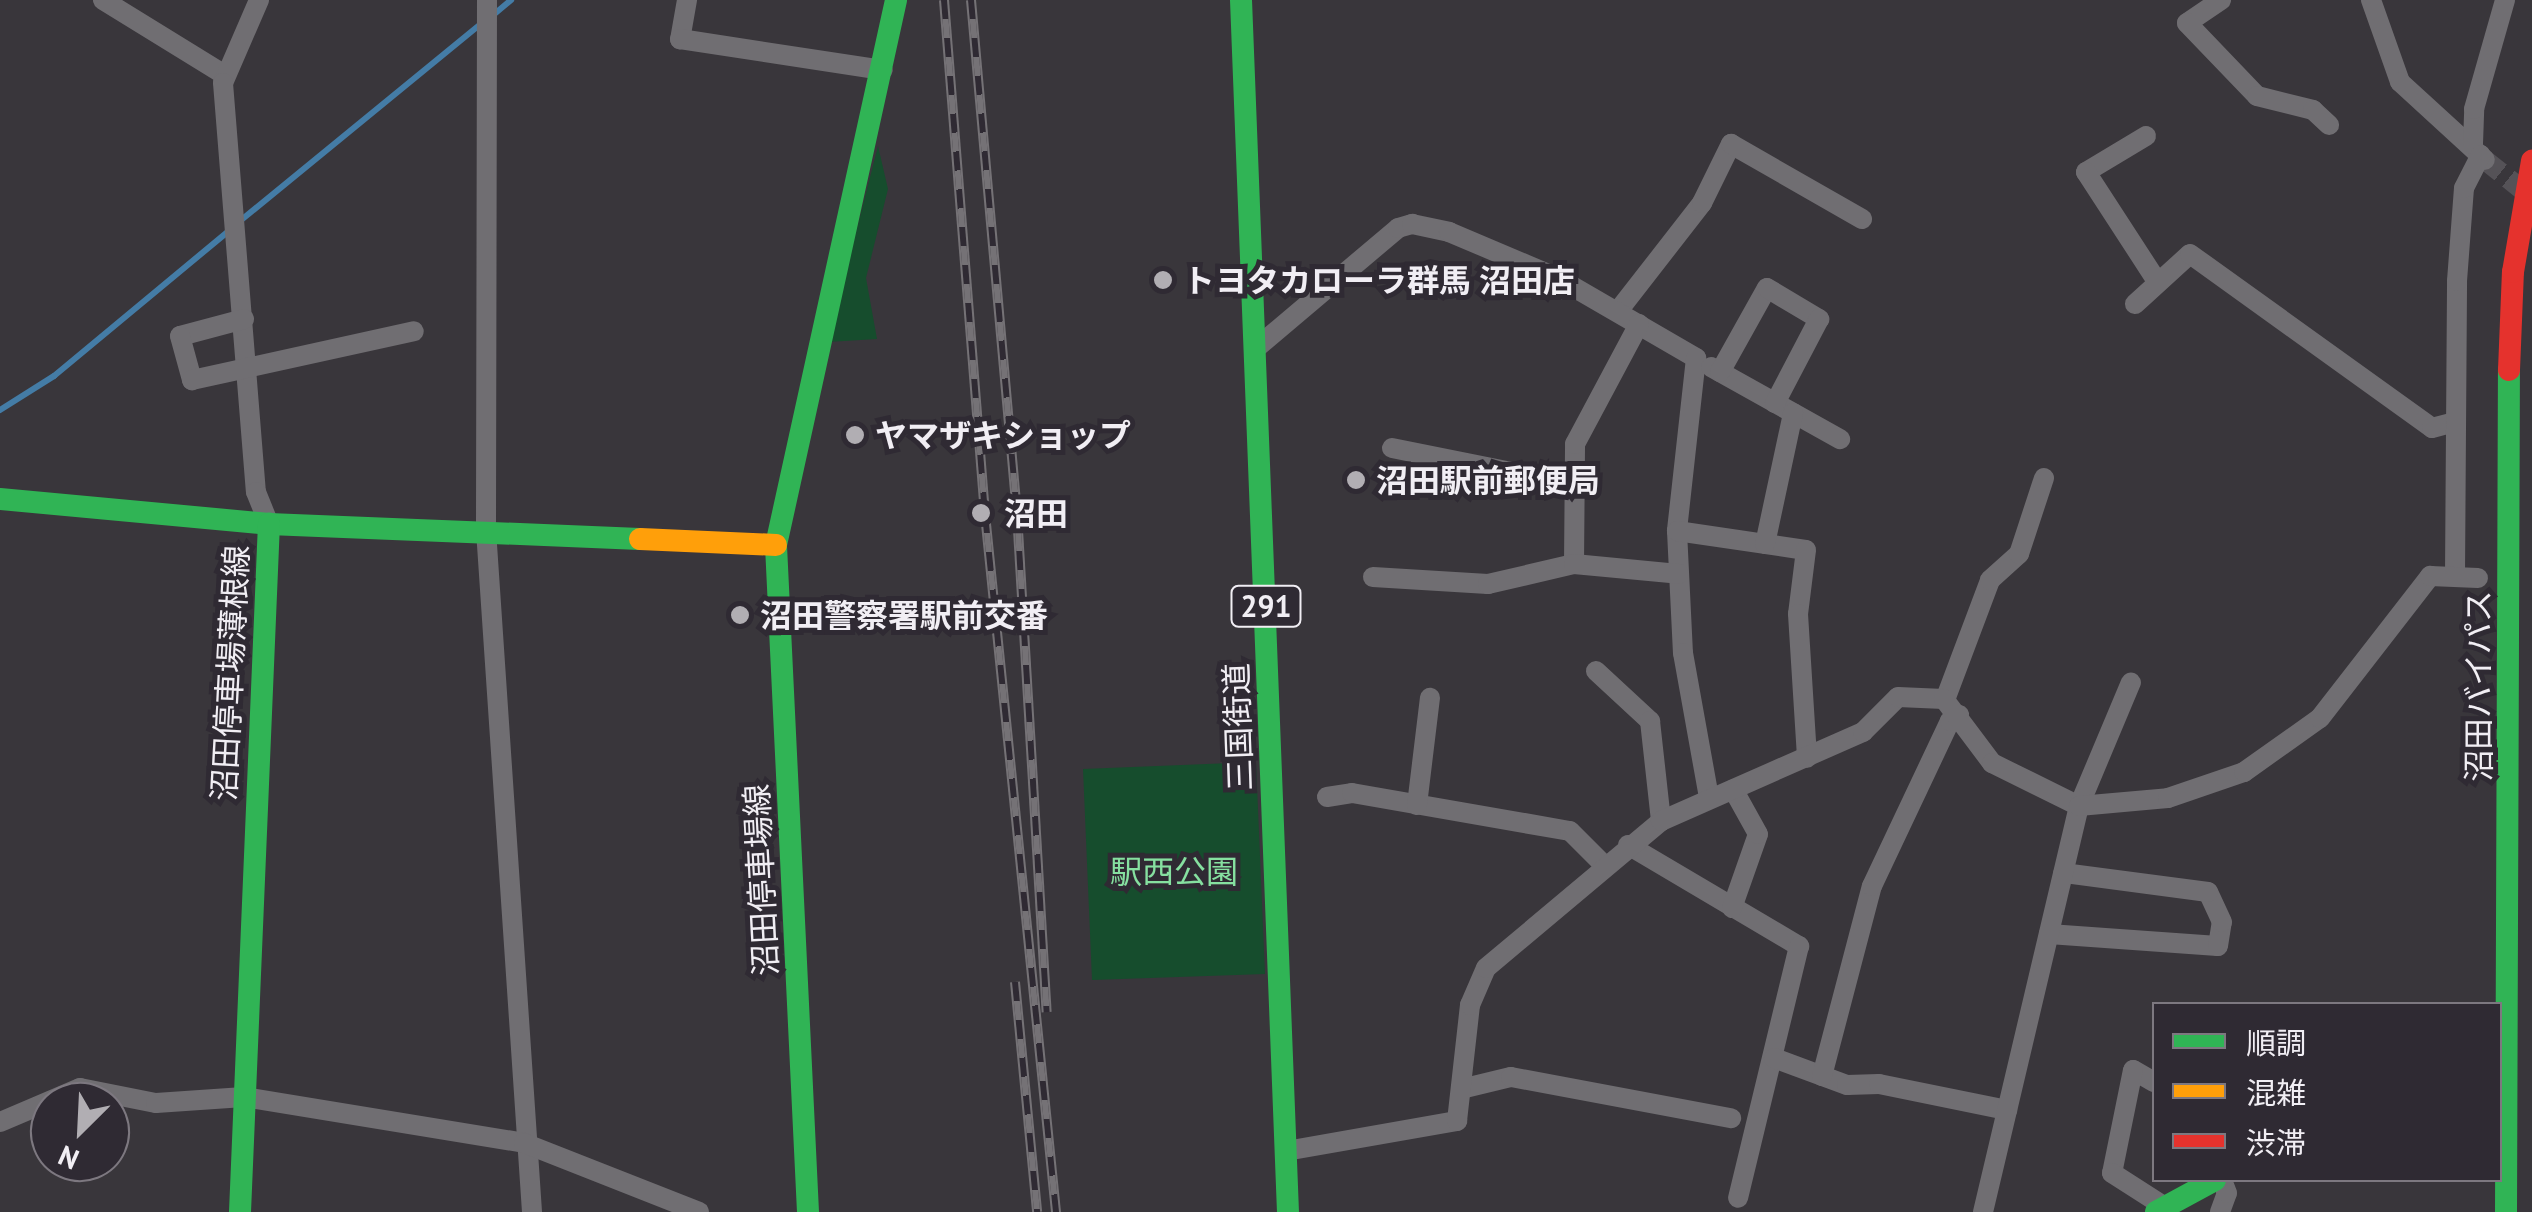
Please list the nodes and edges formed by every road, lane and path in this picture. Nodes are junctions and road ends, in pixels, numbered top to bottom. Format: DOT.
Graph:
graph roads {
  1 [pos="103,0"];
  2 [pos="259,0"];
  3 [pos="687,0"];
  4 [pos="896,0"];
  5 [pos="1241,0"];
  6 [pos="2221,0"];
  7 [pos="2371,0"];
  8 [pos="2505,0"];
  9 [pos="487,12"];
  10 [pos="883,70"];
  11 [pos="225,75"];
  12 [pos="2330,125"];
  13 [pos="2146,136"];
  14 [pos="2480,153"];
  15 [pos="2532,161"];
  16 [pos="1862,219"];
  17 [pos="2158,283"];
  18 [pos="2136,304"];
  19 [pos="1618,311"];
  20 [pos="244,319"];
  21 [pos="1639,324"];
  22 [pos="414,330"];
  23 [pos="1255,349"];
  24 [pos="1696,358"];
  25 [pos="248,366"];
  26 [pos="1720,372"];
  27 [pos="1784,408"];
  28 [pos="2455,422"];
  29 [pos="1840,439"];
  30 [pos="1392,448"];
  31 [pos="2044,478"];
  32 [pos="1575,485"];
  33 [pos="0,499"];
  34 [pos="269,524"];
  35 [pos="486,530"];
  36 [pos="1676,531"];
  37 [pos="1766,544"];
  38 [pos="776,545"];
  39 [pos="1574,564"];
  40 [pos="1679,574"];
  41 [pos="2455,574"];
  42 [pos="1373,577"];
  43 [pos="2478,578"];
  44 [pos="1596,671"];
  45 [pos="2131,682"];
  46 [pos="1430,698"];
  47 [pos="1952,707"];
  48 [pos="1807,758"];
  49 [pos="1733,788"];
  50 [pos="1327,797"];
  51 [pos="1709,798"];
  52 [pos="1417,805"];
  53 [pos="2080,806"];
  54 [pos="1660,821"];
  55 [pos="1628,845"];
  56 [pos="1604,864"];
  57 [pos="2064,873"];
  58 [pos="1732,908"];
  59 [pos="2049,934"];
  60 [pos="2514,997"];
  61 [pos="1774,1058"];
  62 [pos="1822,1076"];
  63 [pos="2152,1081"];
  64 [pos="1461,1089"];
  65 [pos="244,1097"];
  66 [pos="2007,1110"];
  67 [pos="1732,1118"];
  68 [pos="0,1122"];
  69 [pos="524,1143"];
  70 [pos="1286,1151"];
  71 [pos="2210,1182"];
  72 [pos="2223,1182"];
  73 [pos="1738,1198"];
  74 [pos="2160,1210"];
  75 [pos="240,1212"];
  76 [pos="532,1212"];
  77 [pos="699,1212"];
  78 [pos="808,1212"];
  79 [pos="1288,1212"];
  80 [pos="1982,1212"];
  81 [pos="2220,1212"];
  82 [pos="2506,1212"];
  1 -- 11 [label="street"];
  2 -- 11 [label="street"];
  3 -- 10 [label="street"];
  4 -- 10 [label="main road, 沼田停車場線"];
  5 -- 23 [label="main road, 三国街道 / 291"];
  6 -- 12 [label="street"];
  7 -- 14 [label="street"];
  8 -- 14 [label="street"];
  9 -- 35 [label="street"];
  10 -- 38 [label="main road, 沼田停車場線"];
  11 -- 20 [label="street"];
  13 -- 17 [label="street"];
  14 -- 28 [label="street"];
  15 -- 60 [label="main road, 沼田バイパス"];
  16 -- 19 [label="street"];
  17 -- 18 [label="street"];
  17 -- 28 [label="street"];
  19 -- 21 [label="street"];
  19 -- 23 [label="street"];
  20 -- 25 [label="street"];
  20 -- 25 [label="street"];
  21 -- 24 [label="street"];
  21 -- 32 [label="street"];
  22 -- 25 [label="street"];
  23 -- 70 [label="main road, 三国街道 / 291"];
  24 -- 26 [label="street"];
  24 -- 36 [label="street"];
  25 -- 34 [label="street"];
  26 -- 27 [label="street"];
  26 -- 27 [label="street"];
  27 -- 29 [label="street"];
  27 -- 37 [label="street"];
  28 -- 41 [label="street"];
  30 -- 32 [label="street"];
  31 -- 47 [label="street"];
  32 -- 39 [label="street"];
  33 -- 34 [label="main road"];
  34 -- 35 [label="main road, 沼田停車場薄根線"];
  34 -- 65 [label="main road, 沼田停車場薄根線"];
  35 -- 38 [label="main road, 沼田停車場薄根線"];
  35 -- 69 [label="street"];
  36 -- 37 [label="street"];
  36 -- 40 [label="street"];
  37 -- 48 [label="street"];
  38 -- 78 [label="main road, 沼田停車場線"];
  39 -- 40 [label="street"];
  39 -- 42 [label="street"];
  40 -- 51 [label="street"];
  41 -- 43 [label="street"];
  41 -- 53 [label="street"];
  44 -- 54 [label="street"];
  45 -- 53 [label="street"];
  46 -- 52 [label="street"];
  47 -- 48 [label="street"];
  47 -- 53 [label="street"];
  47 -- 62 [label="street"];
  48 -- 49 [label="street"];
  49 -- 51 [label="street"];
  49 -- 58 [label="street"];
  50 -- 52 [label="street"];
  51 -- 54 [label="street"];
  52 -- 56 [label="street"];
  53 -- 57 [label="street"];
  54 -- 55 [label="street"];
  55 -- 56 [label="street"];
  55 -- 58 [label="street"];
  56 -- 64 [label="street"];
  57 -- 59 [label="street"];
  57 -- 59 [label="street"];
  58 -- 61 [label="street"];
  59 -- 66 [label="street"];
  60 -- 82 [label="main road, 沼田バイパス"];
  61 -- 62 [label="street"];
  61 -- 73 [label="street"];
  62 -- 66 [label="street"];
  63 -- 74 [label="street"];
  64 -- 67 [label="street"];
  64 -- 70 [label="street"];
  65 -- 68 [label="street"];
  65 -- 69 [label="street"];
  65 -- 75 [label="main road, 沼田停車場薄根線"];
  66 -- 80 [label="street"];
  69 -- 76 [label="street"];
  69 -- 77 [label="street"];
  70 -- 79 [label="main road, 三国街道 / 291"];
  71 -- 74 [label="main road"];
  72 -- 81 [label="street"];
}
